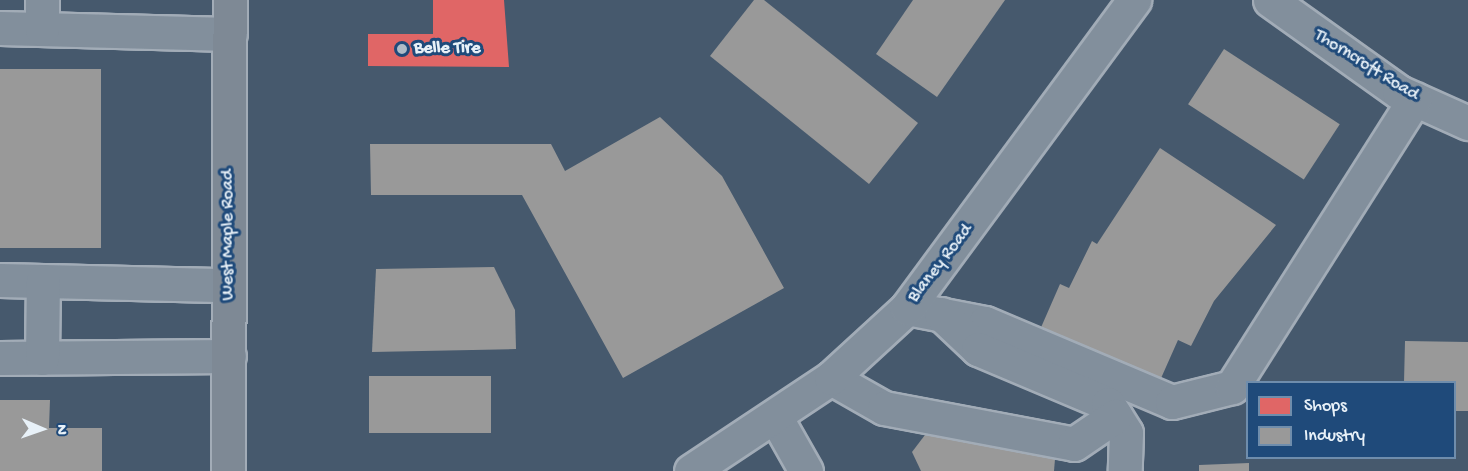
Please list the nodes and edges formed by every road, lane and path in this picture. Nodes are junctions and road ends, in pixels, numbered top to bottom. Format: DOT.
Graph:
graph roads {
  1 [pos="230,0"];
  2 [pos="1134,0"];
  3 [pos="1270,0"];
  4 [pos="42,14"];
  5 [pos="0,28"];
  6 [pos="230,34"];
  7 [pos="1415,99"];
  8 [pos="1468,123"];
  9 [pos="0,280"];
  10 [pos="43,281"];
  11 [pos="229,285"];
  12 [pos="907,308"];
  13 [pos="942,314"];
  14 [pos="229,356"];
  15 [pos="0,358"];
  16 [pos="42,358"];
  17 [pos="831,378"];
  18 [pos="1115,416"];
  19 [pos="776,418"];
  20 [pos="228,471"];
  21 [pos="691,471"];
  22 [pos="806,471"];
  23 [pos="1125,471"];
  1 -- 6 [label="main road, West Maple Road"];
  2 -- 12 [label="street, Blaney Road"];
  3 -- 7 [label="street, Thorncroft Road"];
  4 -- 5 [label="street"];
  4 -- 6 [label="street"];
  6 -- 11 [label="main road, West Maple Road"];
  7 -- 8 [label="street, Thorncroft Road"];
  7 -- 13 [label="street"];
  9 -- 10 [label="street"];
  10 -- 11 [label="street"];
  10 -- 16 [label="street"];
  11 -- 14 [label="main road, West Maple Road"];
  12 -- 13 [label="street"];
  12 -- 17 [label="street, Blaney Road"];
  13 -- 18 [label="street"];
  14 -- 16 [label="street"];
  14 -- 20 [label="main road, West Maple Road"];
  15 -- 16 [label="street"];
  17 -- 18 [label="street"];
  17 -- 19 [label="street, Blaney Road"];
  18 -- 23 [label="street"];
  19 -- 21 [label="street, Blaney Road"];
  19 -- 22 [label="street"];
}
